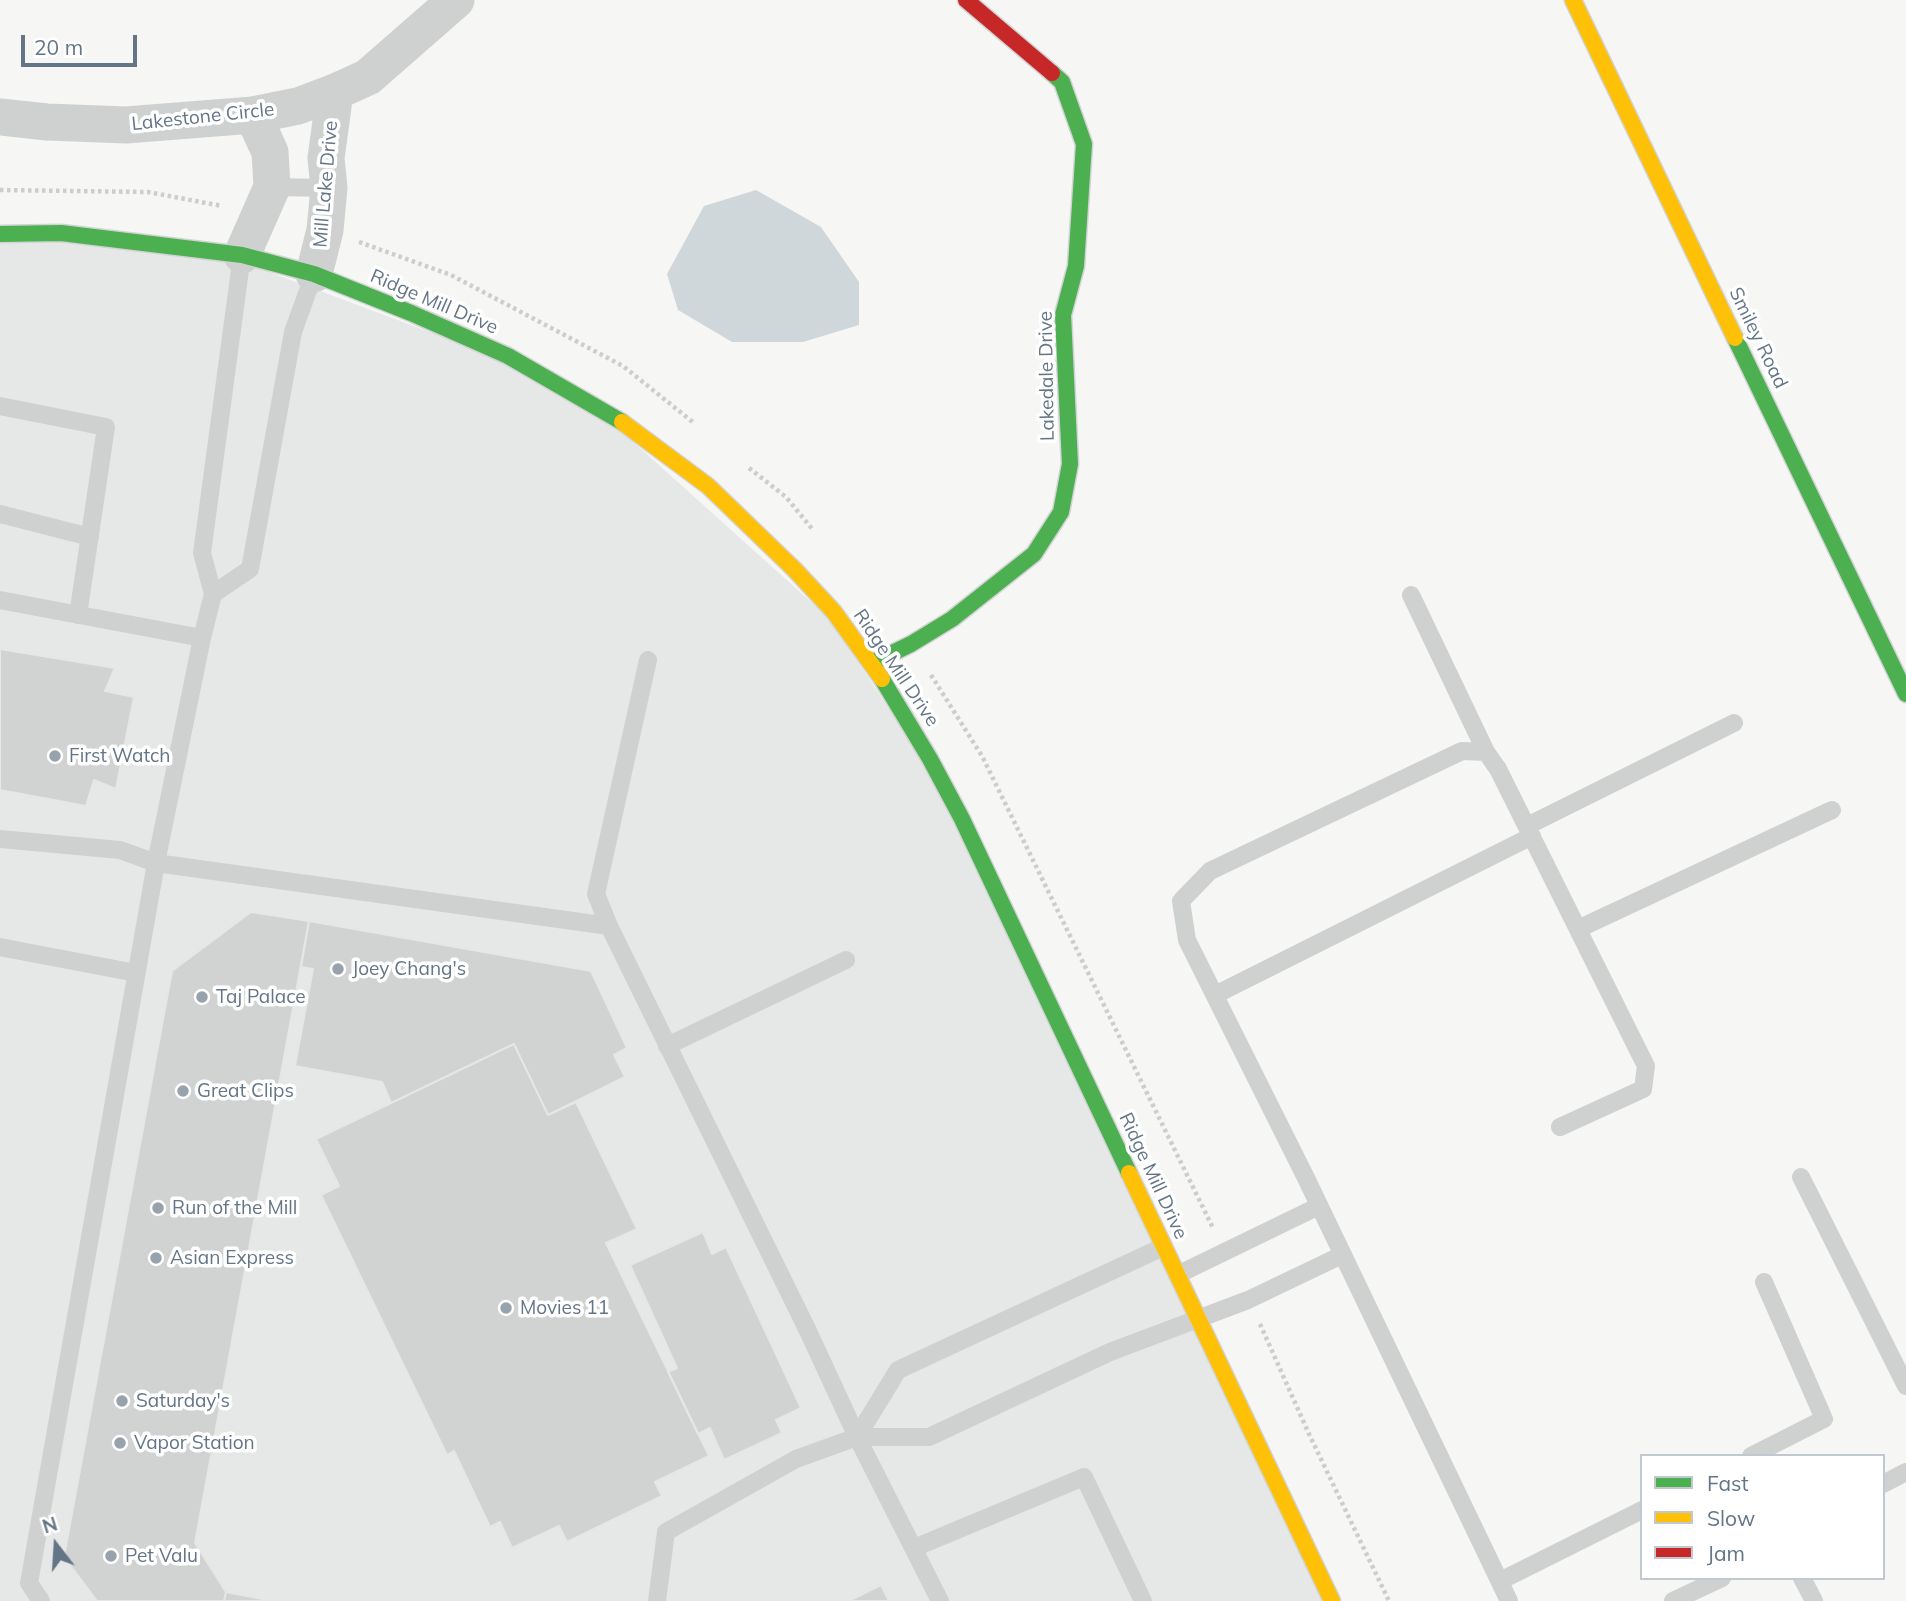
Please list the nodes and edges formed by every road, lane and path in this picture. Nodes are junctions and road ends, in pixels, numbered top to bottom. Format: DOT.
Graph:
graph roads {
  1 [pos="456,0"];
  2 [pos="966,0"];
  3 [pos="1573,0"];
  4 [pos="335,92"];
  5 [pos="253,115"];
  6 [pos="0,117"];
  7 [pos="329,188"];
  8 [pos="0,190"];
  9 [pos="266,201"];
  10 [pos="325,230"];
  11 [pos="0,234"];
  12 [pos="242,255"];
  13 [pos="314,274"];
  14 [pos="0,407"];
  15 [pos="699,427"];
  16 [pos="742,462"];
  17 [pos="0,514"];
  18 [pos="90,537"];
  19 [pos="821,539"];
  20 [pos="213,594"];
  21 [pos="1411,595"];
  22 [pos="0,600"];
  23 [pos="78,615"];
  24 [pos="202,638"];
  25 [pos="911,644"];
  26 [pos="648,660"];
  27 [pos="872,663"];
  28 [pos="1906,694"];
  29 [pos="1734,723"];
  30 [pos="1486,752"];
  31 [pos="1832,810"];
  32 [pos="1529,831"];
  33 [pos="0,839"];
  34 [pos="156,863"];
  35 [pos="609,926"];
  36 [pos="1578,929"];
  37 [pos="0,947"];
  38 [pos="846,960"];
  39 [pos="136,974"];
  40 [pos="1215,995"];
  41 [pos="667,1046"];
  42 [pos="1560,1128"];
  43 [pos="1801,1177"];
  44 [pos="1319,1206"];
  45 [pos="1163,1247"];
  46 [pos="1224,1251"];
  47 [pos="1342,1255"];
  48 [pos="1177,1275"];
  49 [pos="1764,1282"];
  50 [pos="1248,1300"];
  51 [pos="1198,1320"];
  52 [pos="1906,1386"];
  53 [pos="857,1437"];
  54 [pos="1755,1454"];
  55 [pos="1906,1472"];
  56 [pos="1885,1483"];
  57 [pos="1640,1511"];
  58 [pos="914,1548"];
  59 [pos="1718,1580"];
  60 [pos="1803,1580"];
  61 [pos="1500,1581"];
  62 [pos="41,1601"];
  63 [pos="657,1601"];
  64 [pos="940,1601"];
  65 [pos="1143,1601"];
  66 [pos="1332,1601"];
  67 [pos="1389,1601"];
  68 [pos="1509,1601"];
  69 [pos="1673,1601"];
  70 [pos="1814,1601"];
  1 -- 4 [label="street, Lakestone Circle"];
  2 -- 25 [label="main road, Lakedale Drive"];
  3 -- 28 [label="main road, Smiley Road"];
  4 -- 5 [label="street, Lakestone Circle"];
  4 -- 7 [label="street, Mill Lake Drive"];
  5 -- 6 [label="street, Lakestone Circle"];
  5 -- 9 [label="street"];
  7 -- 9 [label="lane"];
  7 -- 10 [label="street, Mill Lake Drive"];
  8 -- 9 [label="path"];
  9 -- 12 [label="street"];
  10 -- 13 [label="street, Mill Lake Drive"];
  10 -- 15 [label="path"];
  11 -- 12 [label="main road, Ridge Mill Drive"];
  12 -- 13 [label="main road, Ridge Mill Drive"];
  12 -- 20 [label="lane"];
  13 -- 20 [label="lane"];
  13 -- 27 [label="main road, Ridge Mill Drive"];
  14 -- 18 [label="lane"];
  16 -- 19 [label="path"];
  17 -- 18 [label="lane"];
  18 -- 23 [label="lane"];
  20 -- 24 [label="lane"];
  21 -- 30 [label="lane"];
  22 -- 23 [label="lane"];
  23 -- 24 [label="lane"];
  24 -- 34 [label="lane"];
  25 -- 27 [label="main road, Lakedale Drive"];
  25 -- 46 [label="path"];
  26 -- 35 [label="lane"];
  27 -- 45 [label="main road, Ridge Mill Drive"];
  29 -- 32 [label="lane"];
  30 -- 32 [label="lane"];
  30 -- 40 [label="lane"];
  31 -- 36 [label="lane"];
  32 -- 36 [label="lane"];
  32 -- 40 [label="lane"];
  33 -- 34 [label="lane"];
  34 -- 35 [label="lane"];
  34 -- 39 [label="lane"];
  35 -- 41 [label="lane"];
  36 -- 42 [label="lane"];
  37 -- 39 [label="lane"];
  38 -- 41 [label="lane"];
  39 -- 62 [label="lane"];
  40 -- 44 [label="lane"];
  41 -- 53 [label="lane"];
  43 -- 52 [label="lane"];
  44 -- 46 [label="lane"];
  44 -- 47 [label="lane"];
  45 -- 48 [label="main road, Ridge Mill Drive"];
  45 -- 53 [label="lane"];
  46 -- 48 [label="lane"];
  47 -- 50 [label="lane"];
  47 -- 61 [label="lane"];
  48 -- 51 [label="main road, Ridge Mill Drive"];
  49 -- 54 [label="lane"];
  50 -- 51 [label="lane"];
  50 -- 67 [label="path"];
  51 -- 53 [label="lane"];
  51 -- 66 [label="main road, Ridge Mill Drive"];
  53 -- 58 [label="lane"];
  53 -- 63 [label="lane"];
  55 -- 56 [label="lane"];
  57 -- 61 [label="lane"];
  58 -- 64 [label="lane"];
  58 -- 65 [label="lane"];
  59 -- 69 [label="lane"];
  60 -- 70 [label="lane"];
  61 -- 68 [label="lane"];
}
